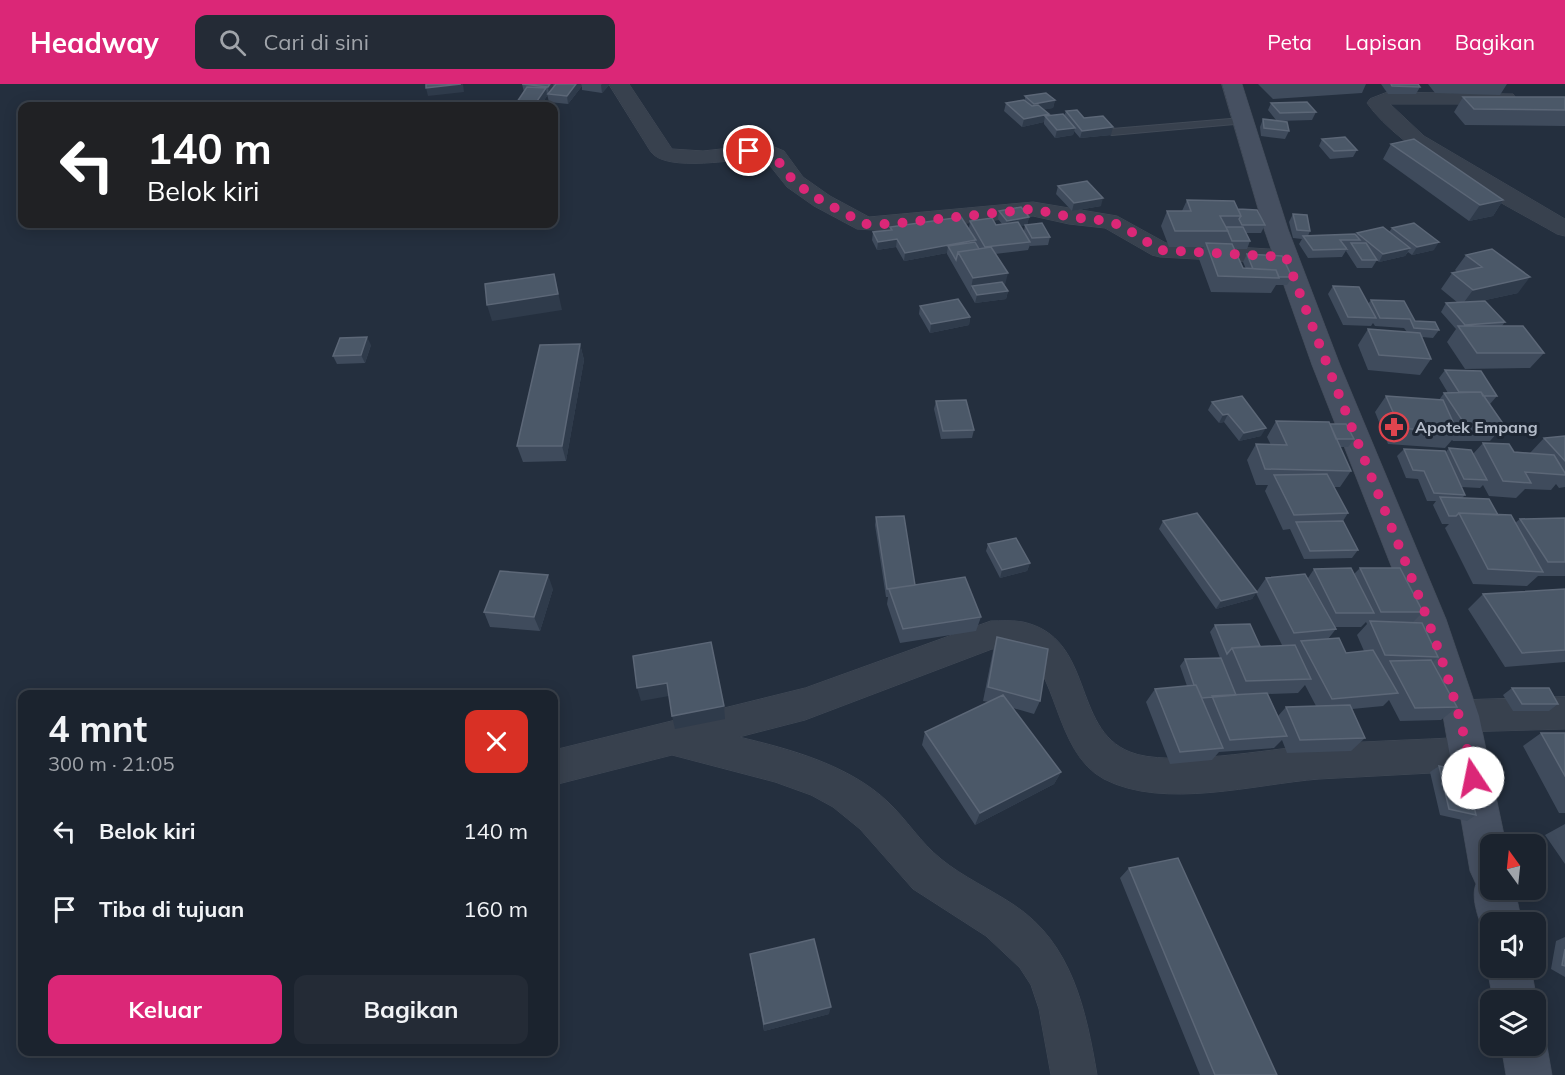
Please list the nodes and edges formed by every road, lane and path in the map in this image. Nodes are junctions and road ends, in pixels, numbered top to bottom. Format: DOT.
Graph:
graph roads {
  1 [pos="619,84"];
  2 [pos="1232,84"];
  3 [pos="1520,99"];
  4 [pos="1242,122"];
  5 [pos="1112,132"];
  6 [pos="1565,229"];
  7 [pos="1286,257"];
  8 [pos="1565,714"];
  9 [pos="1461,716"];
  10 [pos="673,739"];
  11 [pos="1469,754"];
  12 [pos="558,767"];
  13 [pos="1484,834"];
  14 [pos="1526,1056"];
  15 [pos="1074,1075"];
  16 [pos="1529,1075"];
  1 -- 7 [label="street"];
  2 -- 4 [label="main road"];
  3 -- 6 [label="street"];
  4 -- 5 [label="lane"];
  4 -- 7 [label="main road"];
  7 -- 9 [label="main road"];
  8 -- 9 [label="street"];
  9 -- 11 [label="main road"];
  10 -- 11 [label="street"];
  10 -- 12 [label="street"];
  10 -- 15 [label="street"];
  11 -- 13 [label="main road"];
  14 -- 16 [label="main road"];
}
